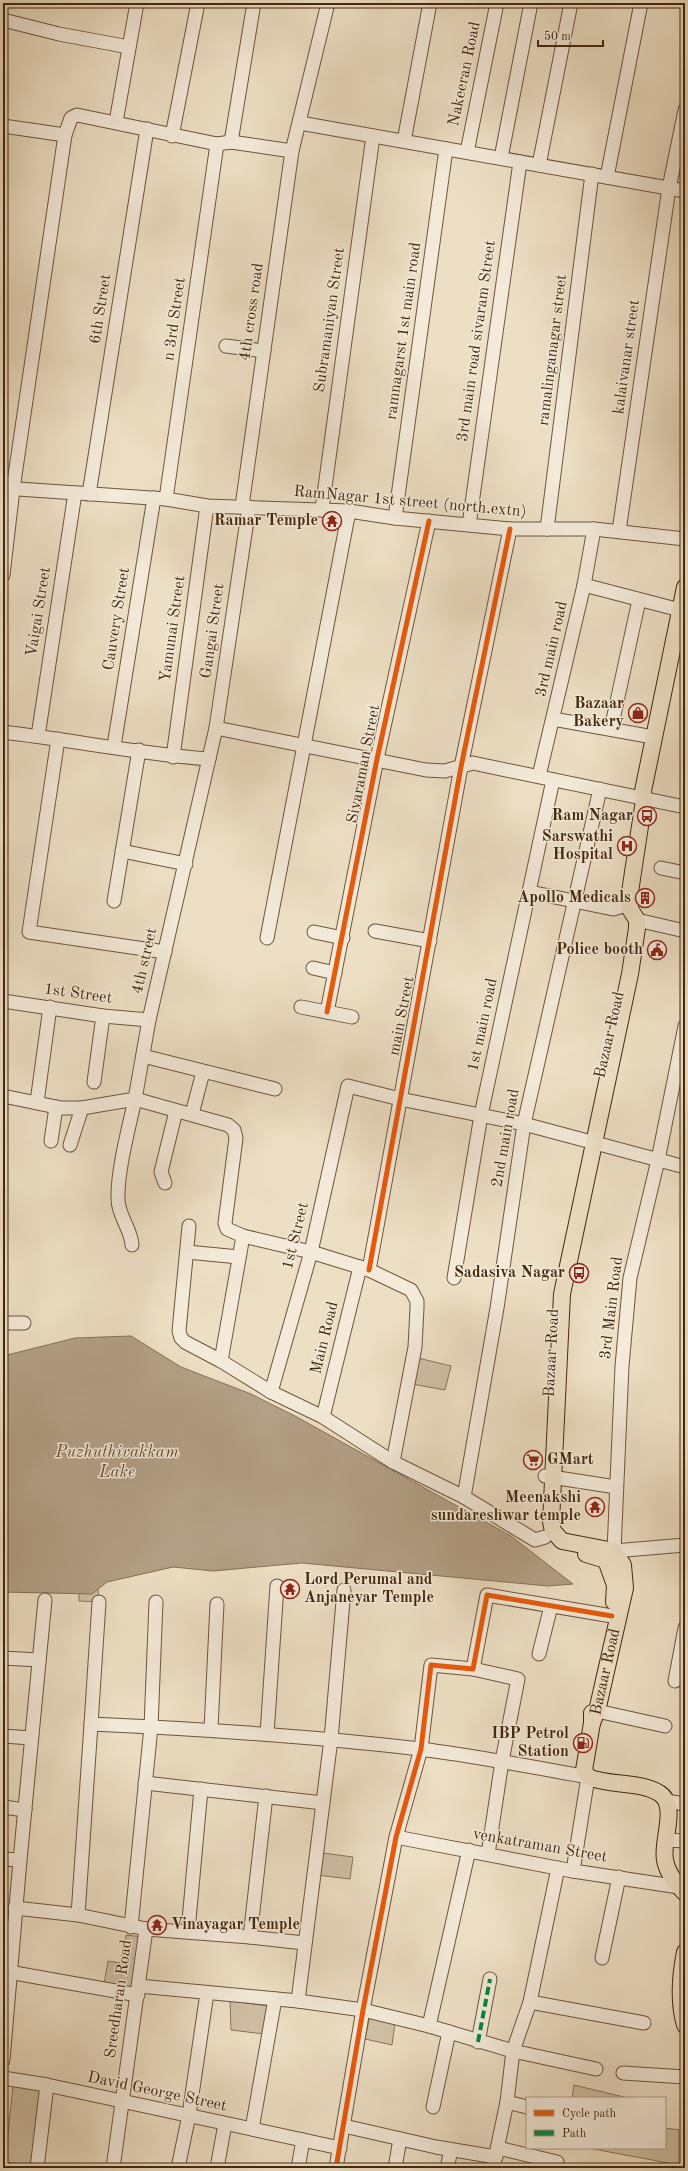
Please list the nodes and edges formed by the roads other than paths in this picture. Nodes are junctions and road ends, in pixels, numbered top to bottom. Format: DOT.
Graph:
graph roads {
  1 [pos="137,3"];
  2 [pos="198,3"];
  3 [pos="254,3"];
  4 [pos="328,3"];
  5 [pos="430,3"];
  6 [pos="497,3"];
  7 [pos="531,3"];
  8 [pos="571,3"];
  9 [pos="641,3"];
  10 [pos="3,20"];
  11 [pos="129,47"];
  12 [pos="685,110"];
  13 [pos="116,122"];
  14 [pos="300,123"];
  15 [pos="3,126"];
  16 [pos="147,129"];
  17 [pos="65,135"];
  18 [pos="172,136"];
  19 [pos="373,136"];
  20 [pos="404,141"];
  21 [pos="231,142"];
  22 [pos="217,144"];
  23 [pos="446,149"];
  24 [pos="292,151"];
  25 [pos="467,152"];
  26 [pos="501,158"];
  27 [pos="520,162"];
  28 [pos="539,165"];
  29 [pos="592,174"];
  30 [pos="607,177"];
  31 [pos="669,188"];
  32 [pos="685,191"];
  33 [pos="226,346"];
  34 [pos="264,351"];
  35 [pos="8,489"];
  36 [pos="75,493"];
  37 [pos="89,494"];
  38 [pos="160,498"];
  39 [pos="207,506"];
  40 [pos="245,507"];
  41 [pos="322,509"];
  42 [pos="349,510"];
  43 [pos="395,518"];
  44 [pos="429,521"];
  45 [pos="469,525"];
  46 [pos="548,529"];
  47 [pos="594,529"];
  48 [pos="510,530"];
  49 [pos="619,531"];
  50 [pos="685,538"];
  51 [pos="3,576"];
  52 [pos="584,585"];
  53 [pos="685,587"];
  54 [pos="639,600"];
  55 [pos="682,617"];
  56 [pos="553,719"];
  57 [pos="216,728"];
  58 [pos="610,729"];
  59 [pos="3,732"];
  60 [pos="38,736"];
  61 [pos="653,737"];
  62 [pos="58,739"];
  63 [pos="305,744"];
  64 [pos="114,746"];
  65 [pos="139,750"];
  66 [pos="173,757"];
  67 [pos="209,759"];
  68 [pos="377,759"];
  69 [pos="461,766"];
  70 [pos="539,776"];
  71 [pos="553,780"];
  72 [pos="600,789"];
  73 [pos="643,795"];
  74 [pos="685,807"];
  75 [pos="122,851"];
  76 [pos="186,864"];
  77 [pos="661,868"];
  78 [pos="685,873"];
  79 [pos="530,892"];
  80 [pos="114,901"];
  81 [pos="576,902"];
  82 [pos="633,913"];
  83 [pos="375,931"];
  84 [pos="685,931"];
  85 [pos="314,932"];
  86 [pos="267,938"];
  87 [pos="343,938"];
  88 [pos="430,941"];
  89 [pos="165,952"];
  90 [pos="313,968"];
  91 [pos="336,973"];
  92 [pos="3,1001"];
  93 [pos="50,1007"];
  94 [pos="301,1007"];
  95 [pos="327,1012"];
  96 [pos="103,1016"];
  97 [pos="352,1017"];
  98 [pos="149,1020"];
  99 [pos="685,1026"];
  100 [pos="144,1056"];
  101 [pos="202,1072"];
  102 [pos="94,1082"];
  103 [pos="275,1089"];
  104 [pos="3,1096"];
  105 [pos="135,1099"];
  106 [pos="400,1099"];
  107 [pos="37,1102"];
  108 [pos="59,1107"];
  109 [pos="82,1108"];
  110 [pos="176,1111"];
  111 [pos="192,1114"];
  112 [pos="481,1115"];
  113 [pos="524,1124"];
  114 [pos="51,1141"];
  115 [pos="590,1141"];
  116 [pos="70,1145"];
  117 [pos="658,1160"];
  118 [pos="685,1167"];
  119 [pos="166,1183"];
  120 [pos="189,1226"];
  121 [pos="243,1236"];
  122 [pos="132,1245"];
  123 [pos="187,1252"];
  124 [pos="311,1252"];
  125 [pos="239,1257"];
  126 [pos="365,1268"];
  127 [pos="454,1278"];
  128 [pos="3,1323"];
  129 [pos="24,1323"];
  130 [pos="221,1361"];
  131 [pos="271,1392"];
  132 [pos="323,1417"];
  133 [pos="393,1462"];
  134 [pos="549,1476"];
  135 [pos="616,1487"];
  136 [pos="464,1497"];
  137 [pos="545,1537"];
  138 [pos="685,1545"];
  139 [pos="614,1551"];
  140 [pos="277,1586"];
  141 [pos="344,1590"];
  142 [pos="45,1600"];
  143 [pos="99,1602"];
  144 [pos="156,1602"];
  145 [pos="217,1604"];
  146 [pos="551,1606"];
  147 [pos="612,1616"];
  148 [pos="685,1628"];
  149 [pos="540,1654"];
  150 [pos="3,1658"];
  151 [pos="39,1660"];
  152 [pos="473,1669"];
  153 [pos="676,1681"];
  154 [pos="595,1716"];
  155 [pos="90,1724"];
  156 [pos="665,1726"];
  157 [pos="151,1727"];
  158 [pos="211,1729"];
  159 [pos="267,1734"];
  160 [pos="3,1736"];
  161 [pos="31,1738"];
  162 [pos="331,1740"];
  163 [pos="421,1749"];
  164 [pos="502,1761"];
  165 [pos="588,1777"];
  166 [pos="145,1783"];
  167 [pos="201,1789"];
  168 [pos="266,1796"];
  169 [pos="666,1801"];
  170 [pos="323,1803"];
  171 [pos="685,1804"];
  172 [pos="3,1806"];
  173 [pos="24,1810"];
  174 [pos="396,1837"];
  175 [pos="666,1840"];
  176 [pos="685,1841"];
  177 [pos="469,1850"];
  178 [pos="488,1854"];
  179 [pos="3,1859"];
  180 [pos="20,1860"];
  181 [pos="558,1868"];
  182 [pos="573,1871"];
  183 [pos="619,1877"];
  184 [pos="681,1886"];
  185 [pos="15,1908"];
  186 [pos="78,1915"];
  187 [pos="131,1927"];
  188 [pos="146,1929"];
  189 [pos="188,1931"];
  190 [pos="250,1937"];
  191 [pos="304,1943"];
  192 [pos="685,1952"];
  193 [pos="602,1958"];
  194 [pos="6,1971"];
  195 [pos="490,1979"];
  196 [pos="138,1991"];
  197 [pos="207,1993"];
  198 [pos="274,2000"];
  199 [pos="298,2001"];
  200 [pos="530,2002"];
  201 [pos="363,2010"];
  202 [pos="683,2011"];
  203 [pos="644,2024"];
  204 [pos="429,2026"];
  205 [pos="449,2032"];
  206 [pos="478,2042"];
  207 [pos="4,2045"];
  208 [pos="513,2051"];
  209 [pos="3,2060"];
  210 [pos="596,2069"];
  211 [pos="623,2073"];
  212 [pos="685,2077"];
  213 [pos="3,2078"];
  214 [pos="46,2085"];
  215 [pos="121,2101"];
  216 [pos="507,2102"];
  217 [pos="433,2107"];
  218 [pos="526,2107"];
  219 [pos="189,2115"];
  220 [pos="225,2124"];
  221 [pos="344,2126"];
  222 [pos="252,2129"];
  223 [pos="400,2139"];
  224 [pos="303,2140"];
  225 [pos="340,2148"];
  226 [pos="451,2150"];
  227 [pos="496,2158"];
  228 [pos="557,2162"];
  229 [pos="36,2168"];
  230 [pos="113,2168"];
  231 [pos="178,2168"];
  232 [pos="217,2168"];
  233 [pos="298,2168"];
  234 [pos="336,2168"];
  235 [pos="395,2168"];
  236 [pos="447,2168"];
  1 -- 11 [label="street"];
  2 -- 18 [label="street"];
  3 -- 21 [label="street"];
  4 -- 14 [label="street, 4th cross road"];
  5 -- 20 [label="street"];
  6 -- 25 [label="street, Nakeeran Road"];
  7 -- 26 [label="street"];
  8 -- 28 [label="street"];
  9 -- 30 [label="street"];
  10 -- 11 [label="street"];
  11 -- 13 [label="street"];
  12 -- 31 [label="street, kalaivanar street"];
  13 -- 16 [label="street"];
  13 -- 17 [label="street"];
  14 -- 19 [label="street"];
  14 -- 24 [label="street, 4th cross road"];
  15 -- 17 [label="street"];
  16 -- 18 [label="street"];
  16 -- 37 [label="street, 6th Street"];
  17 -- 35 [label="street"];
  18 -- 22 [label="street"];
  19 -- 20 [label="street"];
  19 -- 41 [label="street, Subramaniyan Street"];
  20 -- 23 [label="street"];
  21 -- 22 [label="street"];
  21 -- 24 [label="street"];
  22 -- 38 [label="street, n 3rd Street"];
  23 -- 25 [label="street"];
  23 -- 43 [label="street, ramnagarst 1st main road"];
  24 -- 34 [label="street, 4th cross road"];
  25 -- 26 [label="street"];
  26 -- 27 [label="street"];
  27 -- 28 [label="street"];
  27 -- 45 [label="street, 3rd main road sivaram Street"];
  28 -- 29 [label="street"];
  29 -- 30 [label="street"];
  29 -- 46 [label="street, ramalinganagar street"];
  30 -- 31 [label="street"];
  31 -- 32 [label="street"];
  31 -- 49 [label="street, kalaivanar street"];
  33 -- 34 [label="street"];
  34 -- 40 [label="street, 4th cross road"];
  35 -- 36 [label="street, RamNagar 1st street (north.extn)"];
  35 -- 51 [label="street"];
  36 -- 37 [label="street, RamNagar 1st street (north.extn)"];
  36 -- 60 [label="street, Vaigai Street"];
  37 -- 38 [label="street, RamNagar 1st street (north.extn)"];
  38 -- 39 [label="street, RamNagar 1st street (north.extn)"];
  38 -- 64 [label="street, Cauvery Street"];
  39 -- 40 [label="street, RamNagar 1st street (north.extn)"];
  39 -- 66 [label="street, Yamunai Street"];
  40 -- 41 [label="street, RamNagar 1st street (north.extn)"];
  40 -- 57 [label="street, Gangai Street"];
  41 -- 42 [label="street, RamNagar 1st street (north.extn)"];
  42 -- 43 [label="street, RamNagar 1st street (north.extn)"];
  42 -- 63 [label="street"];
  43 -- 44 [label="street, RamNagar 1st street (north.extn)"];
  44 -- 45 [label="street, RamNagar 1st street (north.extn)"];
  44 -- 68 [label="street, Sivaraman Street"];
  45 -- 48 [label="street, RamNagar 1st street (north.extn)"];
  46 -- 47 [label="street, RamNagar 1st street (north.extn)"];
  46 -- 48 [label="street, RamNagar 1st street (north.extn)"];
  47 -- 49 [label="street, RamNagar 1st street (north.extn)"];
  47 -- 52 [label="street, 3rd main road"];
  48 -- 69 [label="street, main Street"];
  49 -- 50 [label="street, RamNagar 1st street (north.extn)"];
  52 -- 54 [label="street"];
  52 -- 56 [label="street, 3rd main road"];
  53 -- 55 [label="main road, Bazaar Road"];
  54 -- 55 [label="street"];
  54 -- 58 [label="street"];
  55 -- 61 [label="main road, Bazaar Road"];
  55 -- 73 [label="main road"];
  56 -- 58 [label="street"];
  56 -- 70 [label="street, 3rd main road"];
  57 -- 63 [label="street"];
  57 -- 67 [label="street, Gangai Street"];
  58 -- 61 [label="street"];
  59 -- 60 [label="street"];
  60 -- 62 [label="street"];
  61 -- 73 [label="main road, Bazaar Road"];
  62 -- 64 [label="street"];
  62 -- 89 [label="street"];
  63 -- 68 [label="street"];
  63 -- 86 [label="street"];
  64 -- 65 [label="street"];
  65 -- 66 [label="street"];
  65 -- 75 [label="street"];
  66 -- 67 [label="street"];
  67 -- 76 [label="street, 4th street"];
  68 -- 69 [label="street"];
  68 -- 87 [label="street, Sivaraman Street"];
  69 -- 70 [label="street"];
  69 -- 88 [label="street, main Street"];
  70 -- 71 [label="street"];
  71 -- 72 [label="street"];
  71 -- 79 [label="street, 1st main road"];
  72 -- 73 [label="street"];
  72 -- 81 [label="street, 2nd main road"];
  73 -- 74 [label="street"];
  73 -- 82 [label="main road, Bazaar Road"];
  75 -- 76 [label="street"];
  75 -- 80 [label="street"];
  76 -- 89 [label="street, 4th street"];
  77 -- 78 [label="street"];
  79 -- 81 [label="street"];
  79 -- 112 [label="street, 1st main road"];
  81 -- 82 [label="street"];
  81 -- 113 [label="street, 2nd main road"];
  82 -- 84 [label="street"];
  82 -- 115 [label="main road, Bazaar Road"];
  83 -- 88 [label="street"];
  85 -- 87 [label="street"];
  87 -- 91 [label="street, Sivaraman Street"];
  88 -- 106 [label="street, main Street"];
  89 -- 98 [label="street, 4th street"];
  90 -- 91 [label="street"];
  91 -- 95 [label="street, Sivaraman Street"];
  92 -- 93 [label="street, 1st Street"];
  93 -- 96 [label="street, 1st Street"];
  93 -- 107 [label="street"];
  94 -- 95 [label="street"];
  95 -- 97 [label="street"];
  96 -- 98 [label="street, 1st Street"];
  96 -- 102 [label="street"];
  98 -- 100 [label="street, 4th street"];
  99 -- 117 [label="street, 3rd Main Road"];
  100 -- 101 [label="street"];
  100 -- 105 [label="street, 4th street"];
  101 -- 103 [label="street"];
  101 -- 111 [label="street"];
  104 -- 107 [label="street"];
  105 -- 109 [label="street"];
  105 -- 110 [label="street"];
  105 -- 122 [label="street, 4th street"];
  106 -- 112 [label="street"];
  106 -- 124 [label="street, 1st Street"];
  106 -- 126 [label="street, main Street"];
  107 -- 108 [label="street"];
  108 -- 109 [label="street"];
  108 -- 114 [label="street"];
  109 -- 116 [label="street"];
  110 -- 111 [label="street"];
  110 -- 119 [label="street"];
  111 -- 121 [label="street"];
  112 -- 113 [label="street"];
  112 -- 127 [label="street, 1st main road"];
  113 -- 115 [label="street"];
  113 -- 136 [label="street, 2nd main road"];
  115 -- 117 [label="street"];
  115 -- 134 [label="main road, Bazaar Road"];
  117 -- 118 [label="street"];
  117 -- 135 [label="street, 3rd Main Road"];
  120 -- 123 [label="street"];
  121 -- 124 [label="street"];
  121 -- 125 [label="street"];
  123 -- 125 [label="street"];
  123 -- 130 [label="street"];
  124 -- 126 [label="street"];
  124 -- 131 [label="street, 1st Street"];
  125 -- 130 [label="street"];
  126 -- 132 [label="street, Main Road"];
  126 -- 133 [label="street"];
  128 -- 129 [label="street"];
  130 -- 131 [label="street"];
  131 -- 132 [label="street"];
  132 -- 133 [label="street"];
  133 -- 136 [label="street"];
  134 -- 135 [label="street"];
  134 -- 137 [label="main road, Bazaar Road"];
  134 -- 139 [label="main road, Bazaar Road"];
  135 -- 139 [label="street, 3rd Main Road"];
  136 -- 137 [label="street"];
  137 -- 147 [label="main road, Bazaar Road"];
  138 -- 139 [label="street"];
  139 -- 154 [label="main road, Bazaar Road"];
  140 -- 159 [label="street"];
  141 -- 162 [label="street"];
  142 -- 151 [label="street"];
  143 -- 155 [label="street"];
  144 -- 157 [label="street"];
  145 -- 158 [label="street"];
  146 -- 147 [label="street"];
  146 -- 149 [label="street"];
  146 -- 152 [label="street"];
  147 -- 154 [label="main road, Bazaar Road"];
  148 -- 153 [label="street"];
  150 -- 151 [label="street"];
  151 -- 161 [label="street"];
  152 -- 163 [label="street"];
  152 -- 164 [label="street"];
  154 -- 156 [label="street"];
  154 -- 165 [label="main road"];
  155 -- 157 [label="street"];
  155 -- 186 [label="street"];
  157 -- 158 [label="street"];
  157 -- 166 [label="street"];
  158 -- 159 [label="street"];
  159 -- 162 [label="street"];
  160 -- 161 [label="street"];
  161 -- 173 [label="street"];
  162 -- 163 [label="street"];
  162 -- 170 [label="street"];
  163 -- 164 [label="street"];
  163 -- 174 [label="street"];
  164 -- 165 [label="street"];
  164 -- 178 [label="street"];
  165 -- 169 [label="main road"];
  165 -- 182 [label="street"];
  166 -- 167 [label="street"];
  166 -- 187 [label="street"];
  167 -- 168 [label="street"];
  167 -- 189 [label="street"];
  168 -- 170 [label="street"];
  168 -- 190 [label="street"];
  169 -- 171 [label="street"];
  169 -- 175 [label="main road"];
  170 -- 191 [label="street"];
  172 -- 173 [label="street"];
  173 -- 180 [label="street"];
  174 -- 177 [label="street, venkatraman Street"];
  174 -- 201 [label="street"];
  175 -- 176 [label="street"];
  175 -- 184 [label="main road"];
  177 -- 178 [label="street, venkatraman Street"];
  177 -- 204 [label="street"];
  178 -- 181 [label="street, venkatraman Street"];
  179 -- 180 [label="street"];
  180 -- 185 [label="street"];
  181 -- 182 [label="street, venkatraman Street"];
  181 -- 200 [label="street"];
  182 -- 183 [label="street, venkatraman Street"];
  183 -- 184 [label="street, venkatraman Street"];
  183 -- 193 [label="street"];
  185 -- 186 [label="street"];
  185 -- 194 [label="street"];
  186 -- 187 [label="street"];
  187 -- 188 [label="street"];
  188 -- 189 [label="street"];
  188 -- 196 [label="street, Sreedharan Road"];
  189 -- 190 [label="street"];
  190 -- 191 [label="street"];
  191 -- 199 [label="street"];
  192 -- 202 [label="main road"];
  194 -- 196 [label="street"];
  194 -- 207 [label="street"];
  195 -- 206 [label="street"];
  196 -- 197 [label="street"];
  196 -- 215 [label="street, Sreedharan Road"];
  197 -- 198 [label="street"];
  197 -- 219 [label="street"];
  198 -- 199 [label="street"];
  198 -- 222 [label="street"];
  199 -- 201 [label="street"];
  200 -- 203 [label="street"];
  200 -- 208 [label="street"];
  201 -- 204 [label="street"];
  201 -- 221 [label="street"];
  204 -- 205 [label="street"];
  205 -- 206 [label="street"];
  205 -- 217 [label="street"];
  206 -- 208 [label="street"];
  207 -- 209 [label="street"];
  208 -- 210 [label="street"];
  208 -- 216 [label="street"];
  211 -- 212 [label="street"];
  213 -- 214 [label="street, David George Street"];
  214 -- 215 [label="street, David George Street"];
  214 -- 229 [label="street"];
  215 -- 219 [label="street, David George Street"];
  215 -- 230 [label="street, Sreedharan Road"];
  216 -- 218 [label="street"];
  216 -- 227 [label="street"];
  219 -- 220 [label="street, David George Street"];
  219 -- 231 [label="street"];
  220 -- 222 [label="street, David George Street"];
  220 -- 232 [label="street"];
  221 -- 223 [label="street"];
  221 -- 225 [label="street"];
  222 -- 224 [label="street, David George Street"];
  223 -- 226 [label="street"];
  223 -- 235 [label="street"];
  224 -- 225 [label="street, David George Street"];
  224 -- 233 [label="street"];
  225 -- 234 [label="street"];
  226 -- 227 [label="street"];
  226 -- 236 [label="street"];
  227 -- 228 [label="street"];
}
